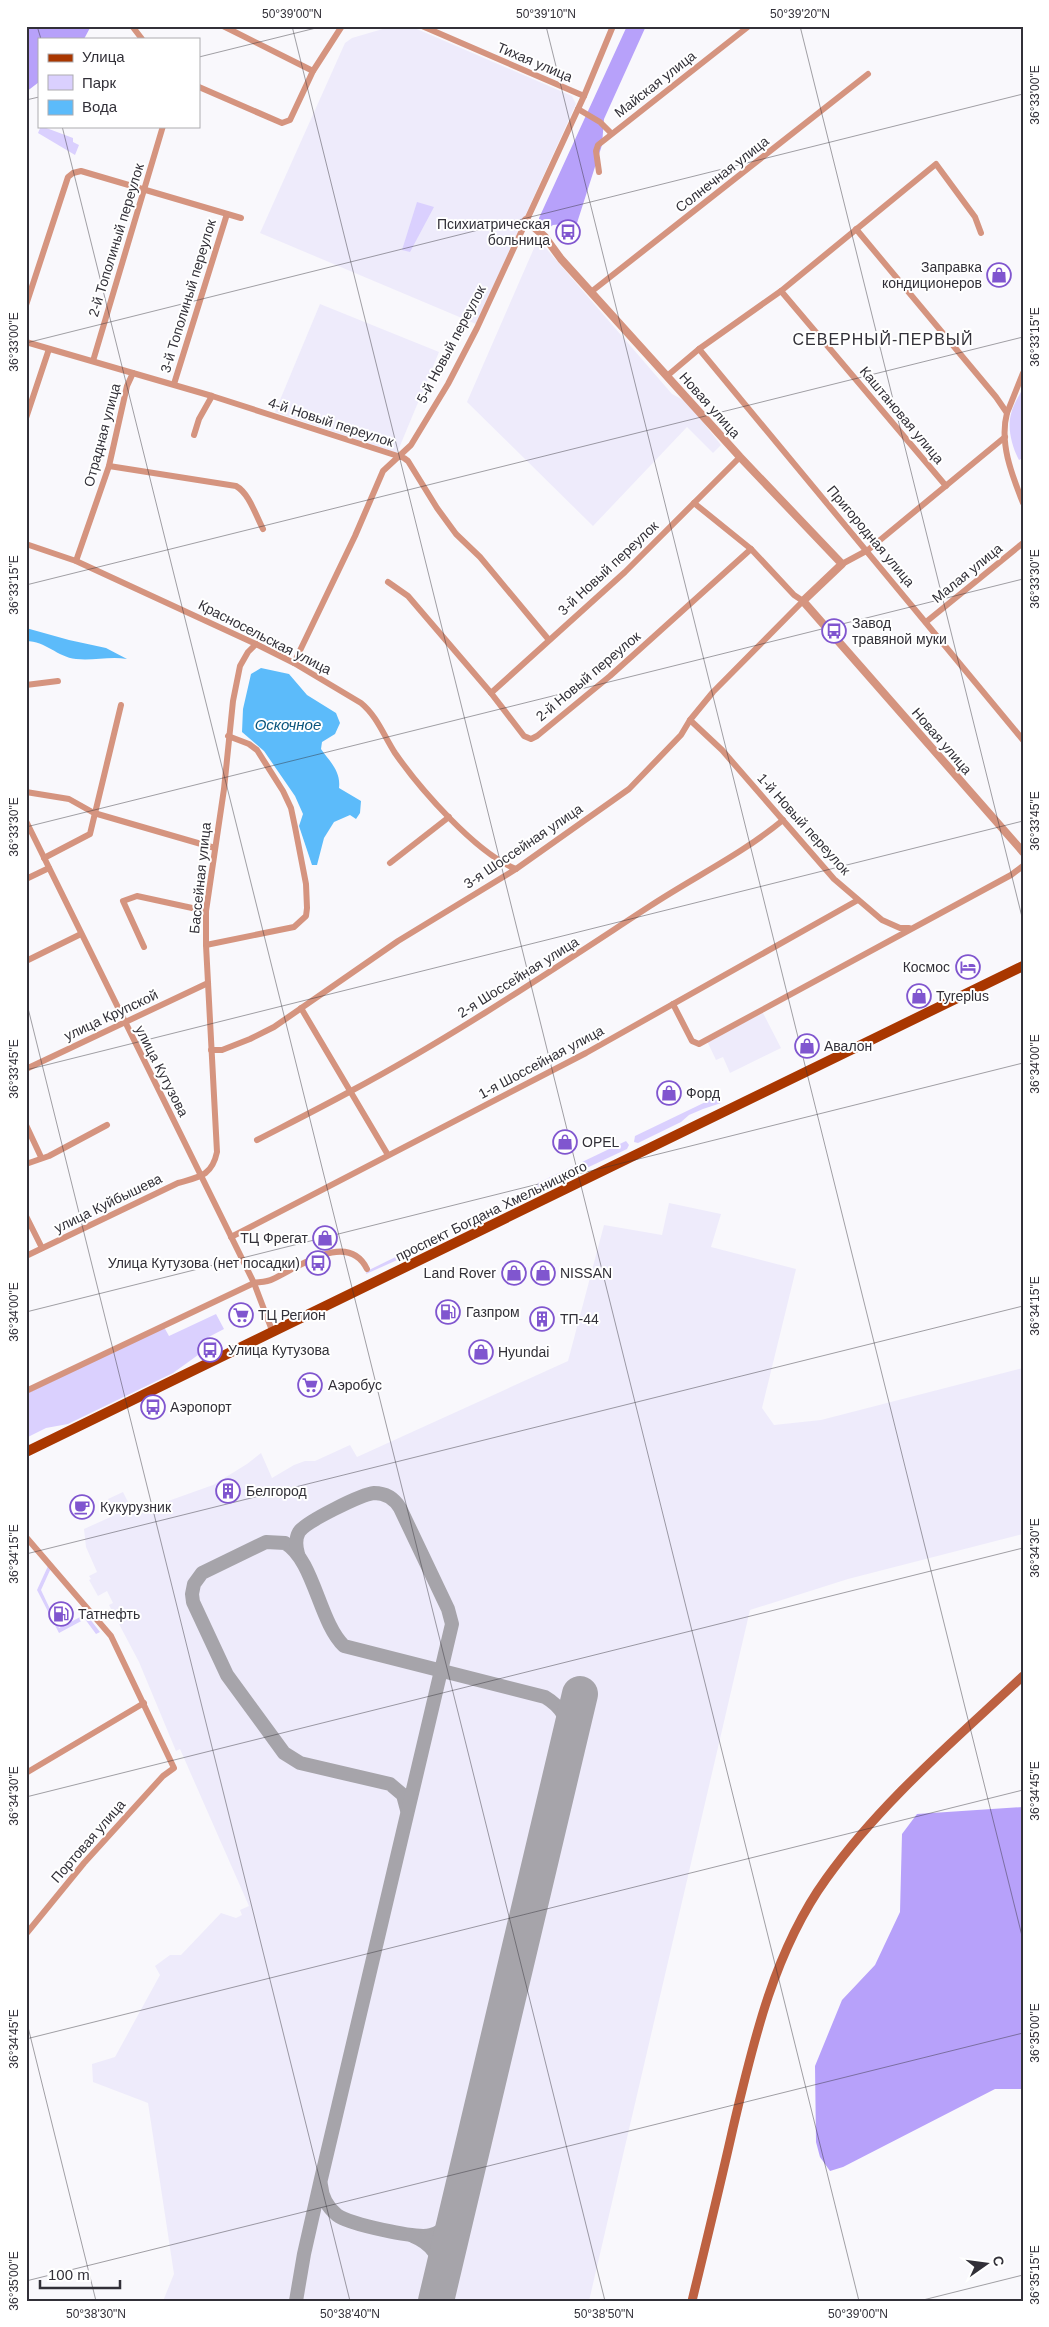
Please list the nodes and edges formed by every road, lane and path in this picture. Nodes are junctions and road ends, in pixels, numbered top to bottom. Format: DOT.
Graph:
graph roads {
  1 [pos="132,26"];
  2 [pos="223,26"];
  3 [pos="342,26"];
  4 [pos="422,26"];
  5 [pos="605,26"];
  6 [pos="749,26"];
  7 [pos="613,28"];
  8 [pos="141,38"];
  9 [pos="313,71"];
  10 [pos="868,74"];
  11 [pos="200,87"];
  12 [pos="584,96"];
  13 [pos="578,109"];
  14 [pos="162,128"];
  15 [pos="611,133"];
  16 [pos="599,172"];
  17 [pos="144,191"];
  18 [pos="227,214"];
  19 [pos="241,218"];
  20 [pos="526,220"];
  21 [pos="856,229"];
  22 [pos="981,233"];
  23 [pos="781,290"];
  24 [pos="591,292"];
  25 [pos="26,305"];
  26 [pos="26,342"];
  27 [pos="49,349"];
  28 [pos="699,349"];
  29 [pos="93,361"];
  30 [pos="133,373"];
  31 [pos="1023,373"];
  32 [pos="667,376"];
  33 [pos="174,384"];
  34 [pos="212,396"];
  35 [pos="1007,413"];
  36 [pos="26,418"];
  37 [pos="194,434"];
  38 [pos="1005,438"];
  39 [pos="397,456"];
  40 [pos="740,457"];
  41 [pos="109,466"];
  42 [pos="946,486"];
  43 [pos="694,503"];
  44 [pos="1023,503"];
  45 [pos="263,529"];
  46 [pos="1023,543"];
  47 [pos="26,544"];
  48 [pos="751,549"];
  49 [pos="868,550"];
  50 [pos="76,561"];
  51 [pos="842,564"];
  52 [pos="388,582"];
  53 [pos="802,601"];
  54 [pos="926,622"];
  55 [pos="549,640"];
  56 [pos="256,644"];
  57 [pos="294,663"];
  58 [pos="58,681"];
  59 [pos="26,685"];
  60 [pos="491,693"];
  61 [pos="121,705"];
  62 [pos="690,720"];
  63 [pos="228,736"];
  64 [pos="1023,740"];
  65 [pos="26,792"];
  66 [pos="94,813"];
  67 [pos="450,817"];
  68 [pos="783,820"];
  69 [pos="26,821"];
  70 [pos="215,848"];
  71 [pos="1023,852"];
  72 [pos="44,858"];
  73 [pos="390,863"];
  74 [pos="1023,866"];
  75 [pos="49,868"];
  76 [pos="516,869"];
  77 [pos="26,879"];
  78 [pos="858,900"];
  79 [pos="206,911"];
  80 [pos="911,928"];
  81 [pos="81,934"];
  82 [pos="206,945"];
  83 [pos="144,947"];
  84 [pos="26,961"];
  85 [pos="1022,967"];
  86 [pos="208,983"];
  87 [pos="673,1004"];
  88 [pos="301,1008"];
  89 [pos="124,1022"];
  90 [pos="211,1050"];
  91 [pos="26,1069"];
  92 [pos="352,1091"];
  93 [pos="26,1125"];
  94 [pos="107,1125"];
  95 [pos="257,1140"];
  96 [pos="388,1155"];
  97 [pos="41,1157"];
  98 [pos="26,1164"];
  99 [pos="201,1176"];
  100 [pos="26,1216"];
  101 [pos="231,1237"];
  102 [pos="42,1248"];
  103 [pos="26,1256"];
  104 [pos="367,1269"];
  105 [pos="254,1283"];
  106 [pos="273,1333"];
  107 [pos="26,1391"];
  108 [pos="26,1452"];
  109 [pos="26,1537"];
  110 [pos="1023,1676"];
  111 [pos="144,1703"];
  112 [pos="26,1773"];
  113 [pos="26,1934"];
  114 [pos="692,2301"];
  1 -- 8 [label="street"];
  2 -- 9 [label="street"];
  3 -- 9 [label="street"];
  4 -- 12 [label="street, Тихая улица"];
  5 -- 7 [label="street"];
  6 -- 15 [label="street, Майская улица"];
  7 -- 12 [label="street, 5-й Новый переулок"];
  9 -- 11 [label="street"];
  10 -- 24 [label="street, Солнечная улица"];
  12 -- 13 [label="street, 5-й Новый переулок"];
  13 -- 15 [label="street"];
  13 -- 20 [label="street, 5-й Новый переулок"];
  14 -- 17 [label="street, 2-й Тополиный переулок"];
  15 -- 16 [label="street, Майская улица"];
  17 -- 18 [label="street"];
  17 -- 25 [label="street"];
  17 -- 29 [label="street, 2-й Тополиный переулок"];
  18 -- 19 [label="street"];
  18 -- 33 [label="street, 3-й Тополиный переулок"];
  20 -- 24 [label="street, Новая улица"];
  20 -- 39 [label="street, 5-й Новый переулок"];
  21 -- 22 [label="street"];
  21 -- 23 [label="street"];
  21 -- 35 [label="street"];
  23 -- 28 [label="street"];
  23 -- 42 [label="street, Каштановая улица"];
  24 -- 32 [label="street, Новая улица"];
  26 -- 27 [label="street, 4-й Новый переулок"];
  27 -- 29 [label="street, 4-й Новый переулок"];
  27 -- 36 [label="street"];
  28 -- 32 [label="street"];
  28 -- 49 [label="street, Пригородная улица"];
  29 -- 30 [label="street, 4-й Новый переулок"];
  30 -- 33 [label="street, 4-й Новый переулок"];
  30 -- 41 [label="street, Отрадная улица"];
  31 -- 35 [label="street"];
  32 -- 40 [label="street, Новая улица"];
  33 -- 34 [label="street, 4-й Новый переулок"];
  34 -- 37 [label="street"];
  34 -- 39 [label="street, 4-й Новый переулок"];
  35 -- 38 [label="street"];
  38 -- 42 [label="street"];
  38 -- 44 [label="street"];
  39 -- 55 [label="street, 4-й Новый переулок"];
  39 -- 57 [label="street, 5-й Новый переулок"];
  40 -- 43 [label="street, 3-й Новый переулок"];
  40 -- 51 [label="street, Новая улица"];
  41 -- 45 [label="street"];
  41 -- 50 [label="street, Отрадная улица"];
  42 -- 49 [label="street"];
  43 -- 48 [label="street, Новая улица"];
  43 -- 55 [label="street, 3-й Новый переулок"];
  46 -- 54 [label="street, Малая улица"];
  47 -- 50 [label="street, Красносельская улица"];
  48 -- 53 [label="street, Новая улица"];
  48 -- 60 [label="street, 2-й Новый переулок"];
  49 -- 51 [label="street"];
  49 -- 54 [label="street, Пригородная улица"];
  50 -- 56 [label="street, Красносельская улица"];
  51 -- 53 [label="street"];
  52 -- 60 [label="street, 2-й Новый переулок"];
  53 -- 62 [label="street, 3-я Шоссейная улица"];
  53 -- 71 [label="street, Новая улица"];
  54 -- 64 [label="street, Пригородная улица"];
  55 -- 60 [label="street, 3-й Новый переулок"];
  56 -- 57 [label="street, Красносельская улица"];
  56 -- 63 [label="street, Бассейная улица"];
  57 -- 67 [label="street, Красносельская улица"];
  58 -- 59 [label="street"];
  61 -- 66 [label="street"];
  62 -- 68 [label="street, 1-й Новый переулок"];
  62 -- 76 [label="street, 3-я Шоссейная улица"];
  63 -- 70 [label="street, Бассейная улица"];
  63 -- 82 [label="street"];
  65 -- 66 [label="street"];
  66 -- 70 [label="street"];
  66 -- 72 [label="street"];
  67 -- 73 [label="street"];
  67 -- 76 [label="street, Красносельская улица"];
  68 -- 78 [label="street, 1-й Новый переулок"];
  68 -- 92 [label="street, 2-я Шоссейная улица"];
  69 -- 72 [label="street, улица Кутузова"];
  70 -- 79 [label="street, Бассейная улица"];
  72 -- 75 [label="street, улица Кутузова"];
  74 -- 80 [label="street"];
  75 -- 77 [label="street"];
  75 -- 81 [label="street, улица Кутузова"];
  76 -- 88 [label="street, 3-я Шоссейная улица"];
  78 -- 80 [label="street, 1-й Новый переулок"];
  78 -- 87 [label="street, 1-я Шоссейная улица"];
  79 -- 82 [label="street, Бассейная улица"];
  79 -- 83 [label="street"];
  80 -- 87 [label="street"];
  81 -- 84 [label="street"];
  81 -- 89 [label="street, улица Кутузова"];
  82 -- 86 [label="street, Бассейная улица"];
  85 -- 106 [label="main road, проспект Богдана Хмельницкого"];
  86 -- 89 [label="street, улица Крупской"];
  86 -- 90 [label="street, Бассейная улица"];
  87 -- 96 [label="street, 1-я Шоссейная улица"];
  88 -- 90 [label="street, 3-я Шоссейная улица"];
  88 -- 92 [label="street"];
  89 -- 91 [label="street, улица Крупской"];
  89 -- 99 [label="street, улица Кутузова"];
  90 -- 99 [label="street, Бассейная улица"];
  92 -- 95 [label="street, 2-я Шоссейная улица"];
  92 -- 96 [label="street"];
  93 -- 97 [label="street"];
  94 -- 97 [label="street"];
  96 -- 101 [label="street, 1-я Шоссейная улица"];
  97 -- 98 [label="street"];
  99 -- 101 [label="street, улица Кутузова"];
  99 -- 102 [label="street, улица Куйбышева"];
  100 -- 102 [label="street"];
  101 -- 105 [label="street, улица Кутузова"];
  102 -- 103 [label="street, улица Куйбышева"];
  104 -- 105 [label="street"];
  105 -- 106 [label="street, улица Кутузова"];
  105 -- 107 [label="street"];
  106 -- 108 [label="main road, проспект Богдана Хмельницкого"];
  109 -- 111 [label="street"];
  110 -- 114 [label="main road"];
  111 -- 112 [label="street"];
  111 -- 113 [label="street, Портовая улица"];
}
